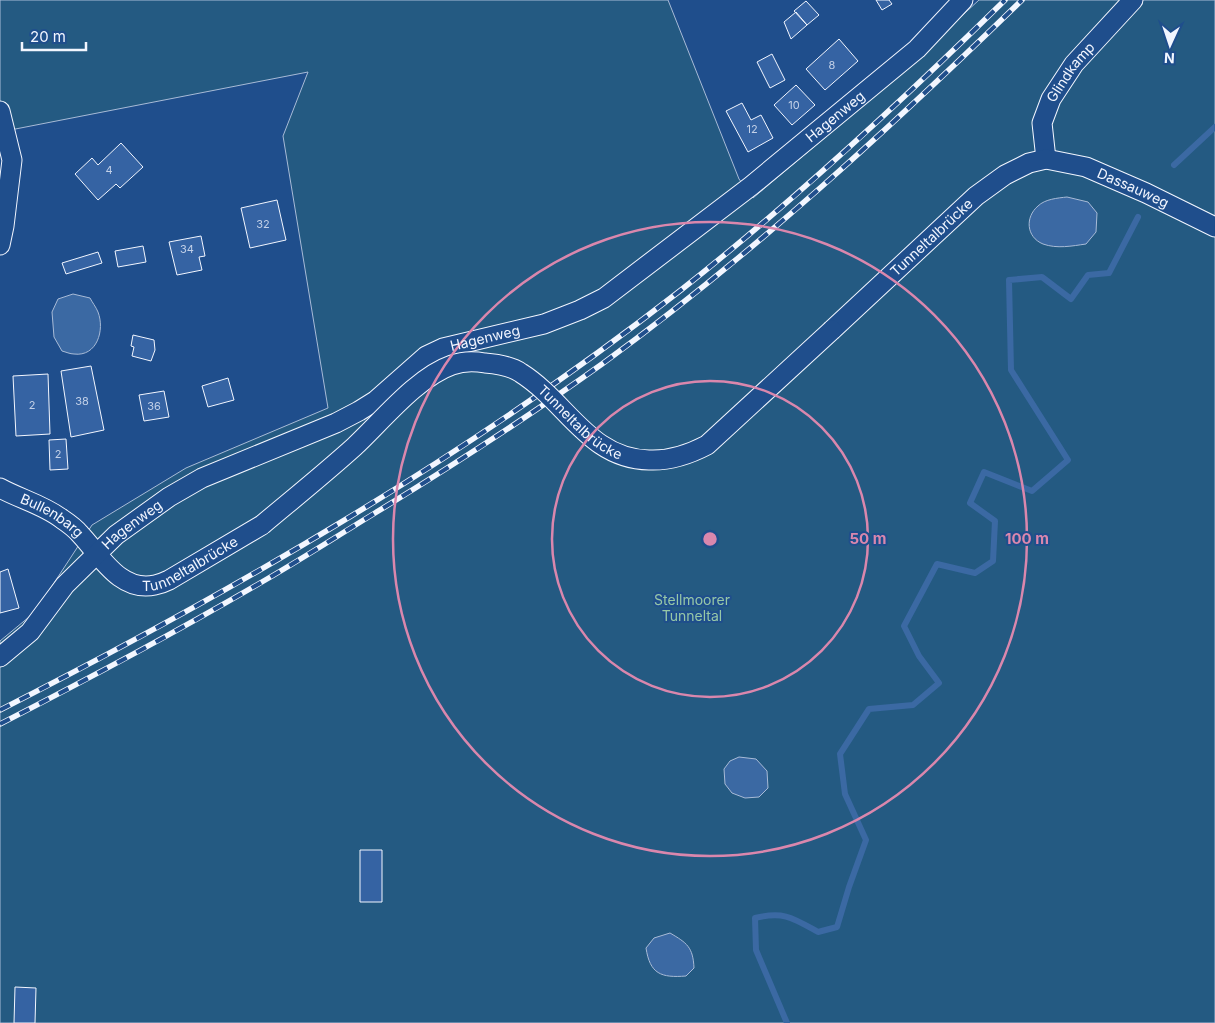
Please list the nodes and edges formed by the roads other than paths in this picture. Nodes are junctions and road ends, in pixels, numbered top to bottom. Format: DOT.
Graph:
graph roads {
  1 [pos="963,0"];
  2 [pos="1134,0"];
  3 [pos="0,112"];
  4 [pos="1046,159"];
  5 [pos="1215,227"];
  6 [pos="0,245"];
  7 [pos="0,488"];
  8 [pos="97,553"];
  9 [pos="0,657"];
  1 -- 8 [label="street, Hagenweg"];
  2 -- 4 [label="street, Glindkamp"];
  3 -- 6 [label="street"];
  4 -- 5 [label="street, Dassauweg"];
  4 -- 8 [label="street, Tunneltalbrücke, bridge"];
  7 -- 8 [label="street, Bullenbarg"];
  8 -- 9 [label="street, Hagenweg"];
}
